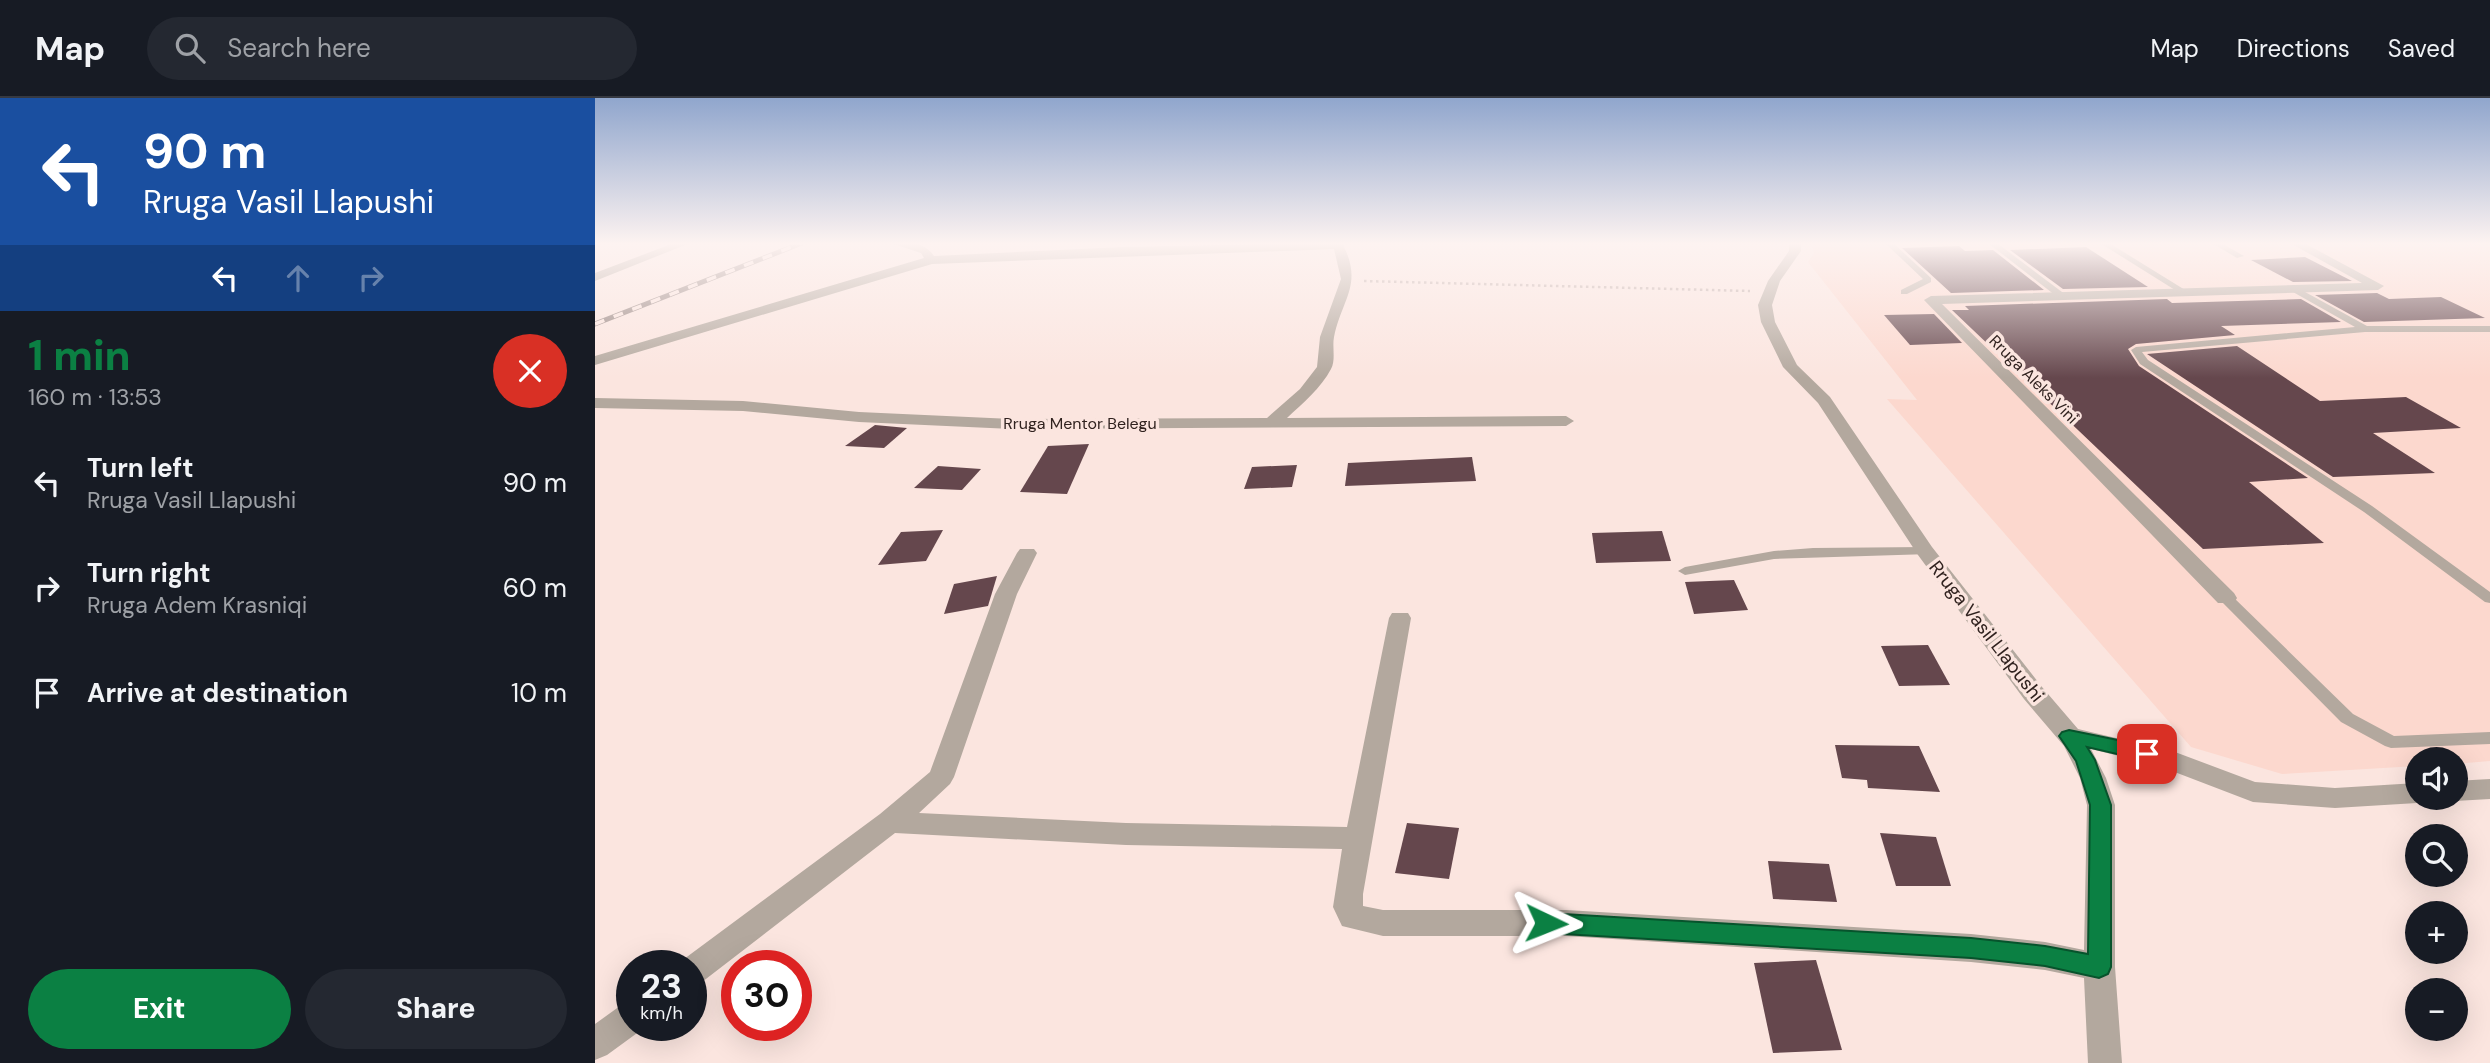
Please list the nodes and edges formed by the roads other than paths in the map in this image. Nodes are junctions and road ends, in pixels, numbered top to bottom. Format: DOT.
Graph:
graph roads {
  1 [pos="838,288"];
  2 [pos="1344,288"];
  3 [pos="1771,288"];
  4 [pos="1912,288"];
  5 [pos="2051,288"];
  6 [pos="2178,288"];
  7 [pos="2337,288"];
  8 [pos="2297,290"];
  9 [pos="1905,292"];
  10 [pos="2186,293"];
  11 [pos="2063,297"];
  12 [pos="2490,328"];
  13 [pos="2365,329"];
  14 [pos="595,361"];
  15 [pos="595,403"];
  16 [pos="1566,421"];
  17 [pos="1272,422"];
  18 [pos="1925,551"];
  19 [pos="1027,553"];
  20 [pos="1685,571"];
  21 [pos="2227,598"];
  22 [pos="2490,599"];
  23 [pos="1400,618"];
  24 [pos="2069,736"];
  25 [pos="2490,738"];
  26 [pos="2490,789"];
  27 [pos="2468,790"];
  28 [pos="2405,794"];
  29 [pos="890,822"];
  30 [pos="1358,838"];
  31 [pos="707,959"];
  32 [pos="2099,967"];
  33 [pos="616,1029"];
  34 [pos="595,1044"];
  35 [pos="2105,1063"];
  1 -- 14 [label="street"];
  2 -- 17 [label="street"];
  3 -- 18 [label="street, Rruga Vasil Llapushi"];
  4 -- 9 [label="lane"];
  5 -- 11 [label="lane"];
  6 -- 10 [label="lane"];
  7 -- 8 [label="street, Rruga Aleks Vini"];
  8 -- 10 [label="street, Rruga Aleks Vini"];
  8 -- 13 [label="lane"];
  10 -- 11 [label="street, Rruga Aleks Vini"];
  11 -- 21 [label="street, Rruga Aleks Vini"];
  12 -- 13 [label="lane"];
  13 -- 22 [label="lane"];
  15 -- 17 [label="street, Rruga Mentor Belegu"];
  16 -- 17 [label="street, Rruga Mentor Belegu"];
  18 -- 20 [label="lane"];
  18 -- 24 [label="street, Rruga Vasil Llapushi"];
  19 -- 29 [label="street"];
  21 -- 25 [label="lane"];
  23 -- 30 [label="street"];
  24 -- 28 [label="street"];
  24 -- 32 [label="street, Rruga Vasil Llapushi"];
  26 -- 27 [label="street"];
  29 -- 30 [label="street"];
  29 -- 31 [label="street"];
  30 -- 32 [label="street"];
  32 -- 35 [label="street, Rruga Vasil Llapushi"];
  33 -- 34 [label="street"];
}
